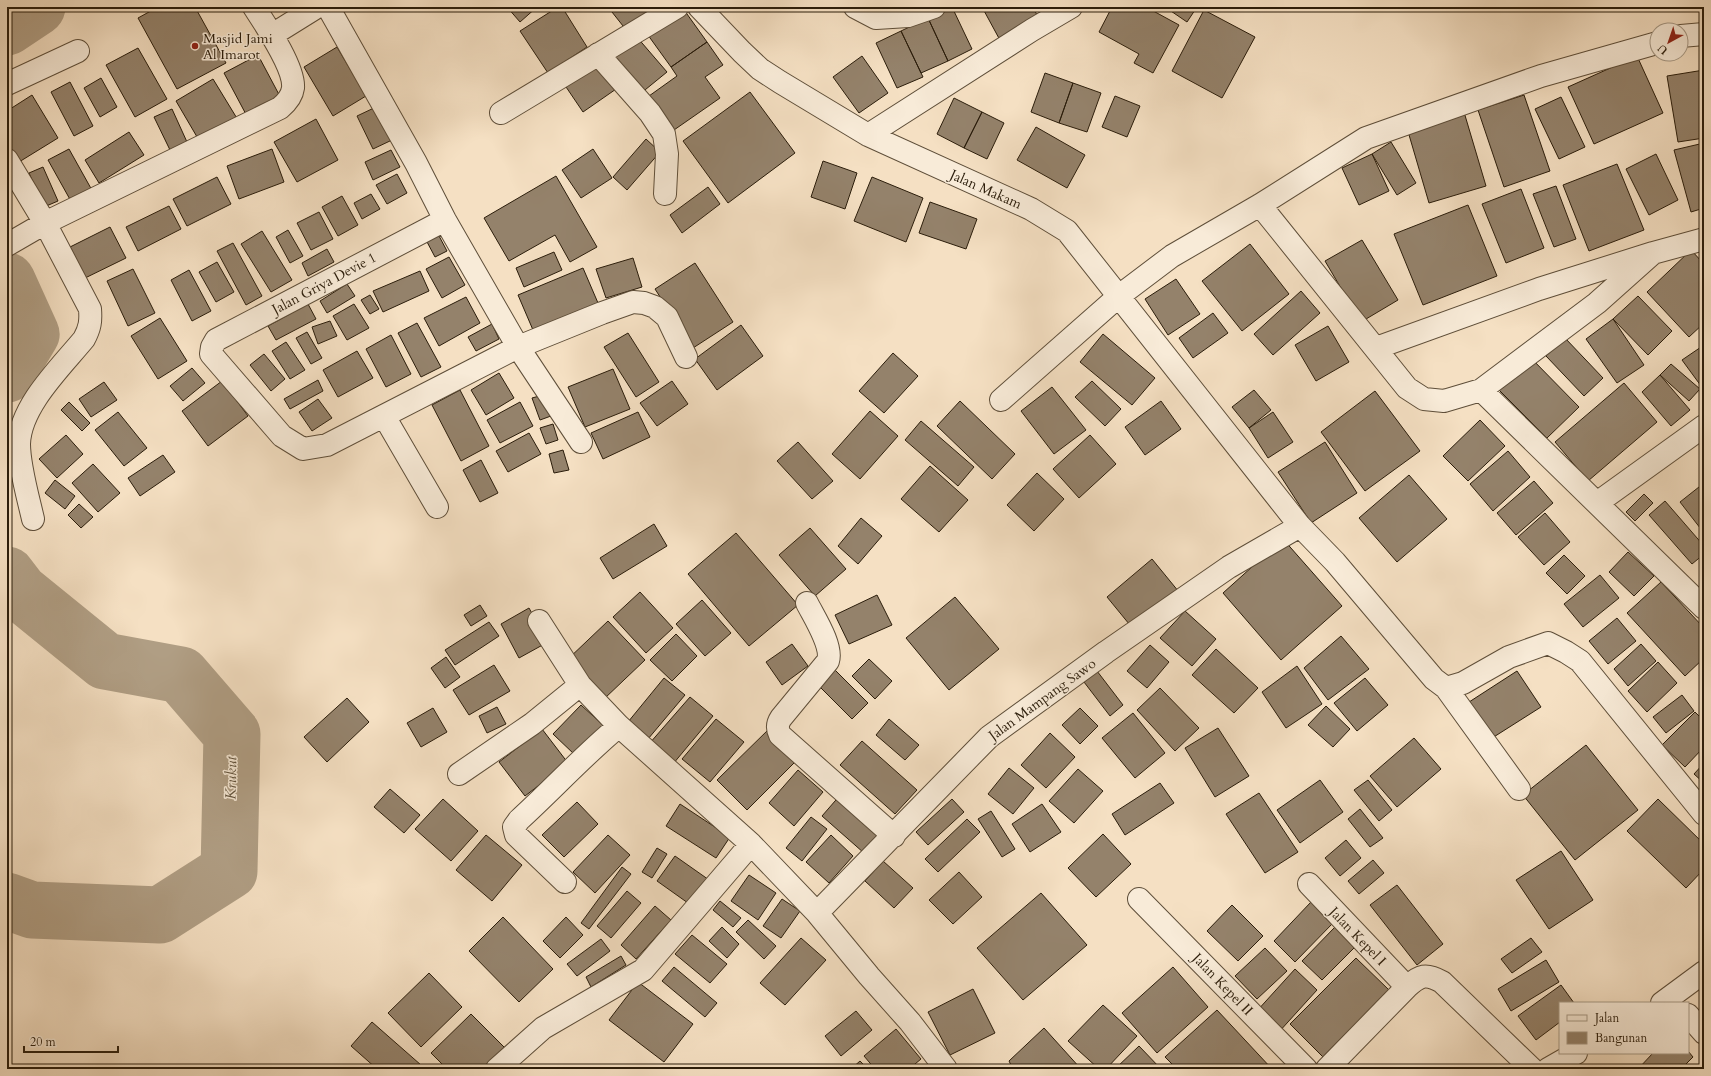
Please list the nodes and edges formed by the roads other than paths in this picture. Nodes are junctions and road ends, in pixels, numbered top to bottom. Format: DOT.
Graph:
graph roads {
  1 [pos="254,7"];
  2 [pos="317,7"];
  3 [pos="328,7"];
  4 [pos="677,7"];
  5 [pos="700,7"];
  6 [pos="855,7"];
  7 [pos="934,7"];
  8 [pos="1071,7"];
  9 [pos="272,34"];
  10 [pos="1704,34"];
  11 [pos="1689,35"];
  12 [pos="1649,45"];
  13 [pos="78,51"];
  14 [pos="598,54"];
  15 [pos="7,84"];
  16 [pos="501,113"];
  17 [pos="868,135"];
  18 [pos="7,160"];
  19 [pos="665,194"];
  20 [pos="1260,205"];
  21 [pos="445,220"];
  22 [pos="45,222"];
  23 [pos="1704,239"];
  24 [pos="14,241"];
  25 [pos="1653,253"];
  26 [pos="1119,296"];
  27 [pos="518,347"];
  28 [pos="1376,348"];
  29 [pos="686,357"];
  30 [pos="1481,390"];
  31 [pos="1001,400"];
  32 [pos="384,416"];
  33 [pos="1704,426"];
  34 [pos="581,442"];
  35 [pos="1597,503"];
  36 [pos="436,507"];
  37 [pos="33,519"];
  38 [pos="1300,526"];
  39 [pos="807,603"];
  40 [pos="1704,608"];
  41 [pos="539,621"];
  42 [pos="580,685"];
  43 [pos="1446,688"];
  44 [pos="619,726"];
  45 [pos="459,774"];
  46 [pos="1519,789"];
  47 [pos="1704,814"];
  48 [pos="894,836"];
  49 [pos="751,844"];
  50 [pos="565,882"];
  51 [pos="1309,884"];
  52 [pos="1139,899"];
  53 [pos="817,913"];
  54 [pos="1704,972"];
  55 [pos="1407,987"];
  56 [pos="1670,1001"];
  57 [pos="1689,1017"];
  58 [pos="1704,1033"];
  59 [pos="1574,1054"];
  60 [pos="497,1069"];
  61 [pos="946,1069"];
  62 [pos="1306,1069"];
  63 [pos="1327,1069"];
  64 [pos="1532,1069"];
  65 [pos="1548,1069"];
  1 -- 9 [label="street"];
  2 -- 9 [label="street"];
  3 -- 21 [label="street"];
  4 -- 14 [label="street"];
  5 -- 17 [label="street, Jalan Makam"];
  6 -- 7 [label="street"];
  8 -- 17 [label="street"];
  9 -- 22 [label="street"];
  10 -- 11 [label="street"];
  12 -- 20 [label="street"];
  13 -- 15 [label="street"];
  14 -- 16 [label="street"];
  14 -- 19 [label="street"];
  17 -- 26 [label="street, Jalan Makam"];
  18 -- 22 [label="street"];
  20 -- 26 [label="street"];
  20 -- 28 [label="street"];
  21 -- 27 [label="street"];
  21 -- 32 [label="street, Jalan Griya Devie 1"];
  22 -- 24 [label="street"];
  22 -- 37 [label="street"];
  23 -- 25 [label="street"];
  25 -- 28 [label="street"];
  25 -- 30 [label="street"];
  26 -- 31 [label="street"];
  26 -- 38 [label="street, Jalan Makam"];
  27 -- 29 [label="street"];
  27 -- 32 [label="street"];
  27 -- 34 [label="street"];
  28 -- 30 [label="street"];
  30 -- 35 [label="street"];
  32 -- 36 [label="street"];
  33 -- 35 [label="street"];
  35 -- 40 [label="street"];
  38 -- 43 [label="street, Jalan Makam"];
  38 -- 48 [label="street, Jalan Mampang Sawo"];
  39 -- 48 [label="street"];
  41 -- 42 [label="street"];
  42 -- 44 [label="street"];
  42 -- 45 [label="street"];
  43 -- 46 [label="street, Jalan Makam"];
  43 -- 47 [label="street"];
  44 -- 49 [label="street"];
  44 -- 50 [label="street"];
  48 -- 53 [label="street, Jalan Mampang Sawo"];
  49 -- 53 [label="street"];
  49 -- 60 [label="street"];
  51 -- 55 [label="street, Jalan Kepel I"];
  52 -- 62 [label="street, Jalan Kepel II"];
  53 -- 61 [label="street"];
  54 -- 56 [label="street"];
  55 -- 63 [label="street"];
  55 -- 64 [label="street"];
  57 -- 58 [label="street"];
  59 -- 65 [label="street"];
}
